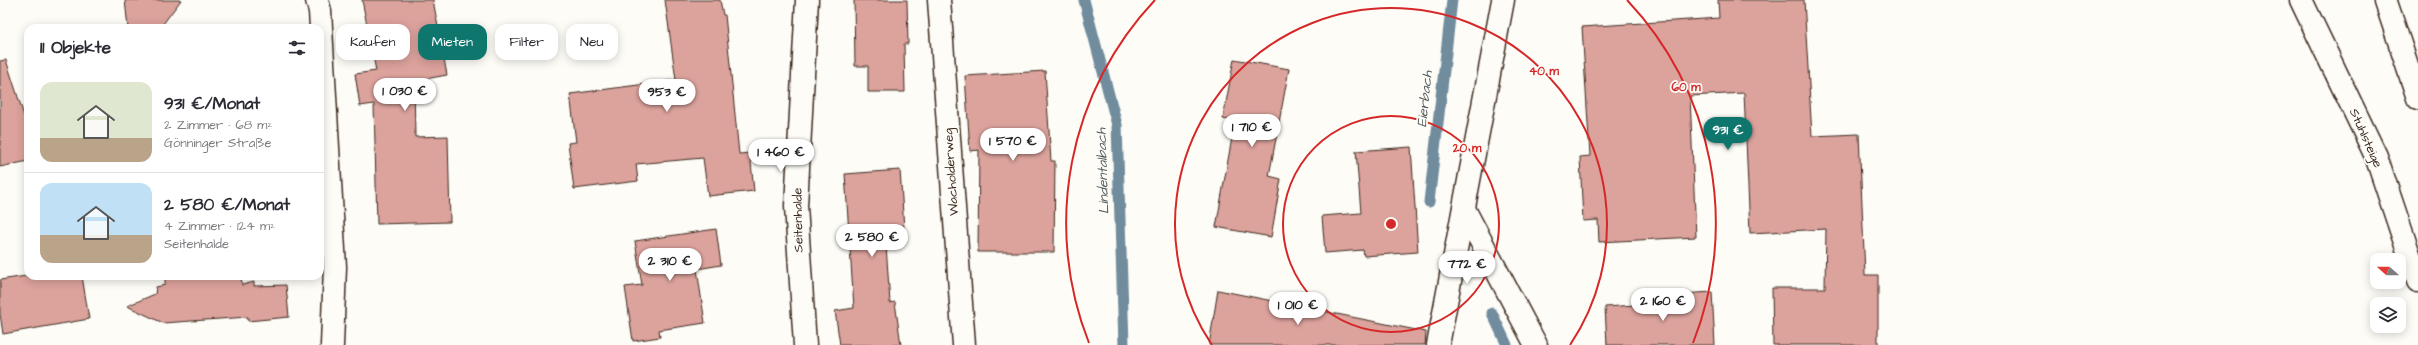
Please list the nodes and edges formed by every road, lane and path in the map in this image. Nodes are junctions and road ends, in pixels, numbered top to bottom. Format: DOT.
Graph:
graph roads {
  1 [pos="317,0"];
  2 [pos="807,0"];
  3 [pos="939,0"];
  4 [pos="1503,0"];
  5 [pos="2301,0"];
  6 [pos="2386,2"];
  7 [pos="321,24"];
  8 [pos="324,79"];
  9 [pos="2418,98"];
  10 [pos="1463,215"];
  11 [pos="2418,279"];
  12 [pos="1438,344"];
  13 [pos="332,345"];
  14 [pos="805,345"];
  15 [pos="964,345"];
  16 [pos="1536,345"];
  1 -- 7 [label="street"];
  2 -- 14 [label="street, Seitenhalde"];
  3 -- 15 [label="street, Wacholderweg"];
  4 -- 10 [label="street"];
  5 -- 11 [label="street, Stuhlsteige"];
  6 -- 9 [label="street"];
  8 -- 13 [label="street"];
  10 -- 12 [label="street"];
  10 -- 16 [label="street"];
}
